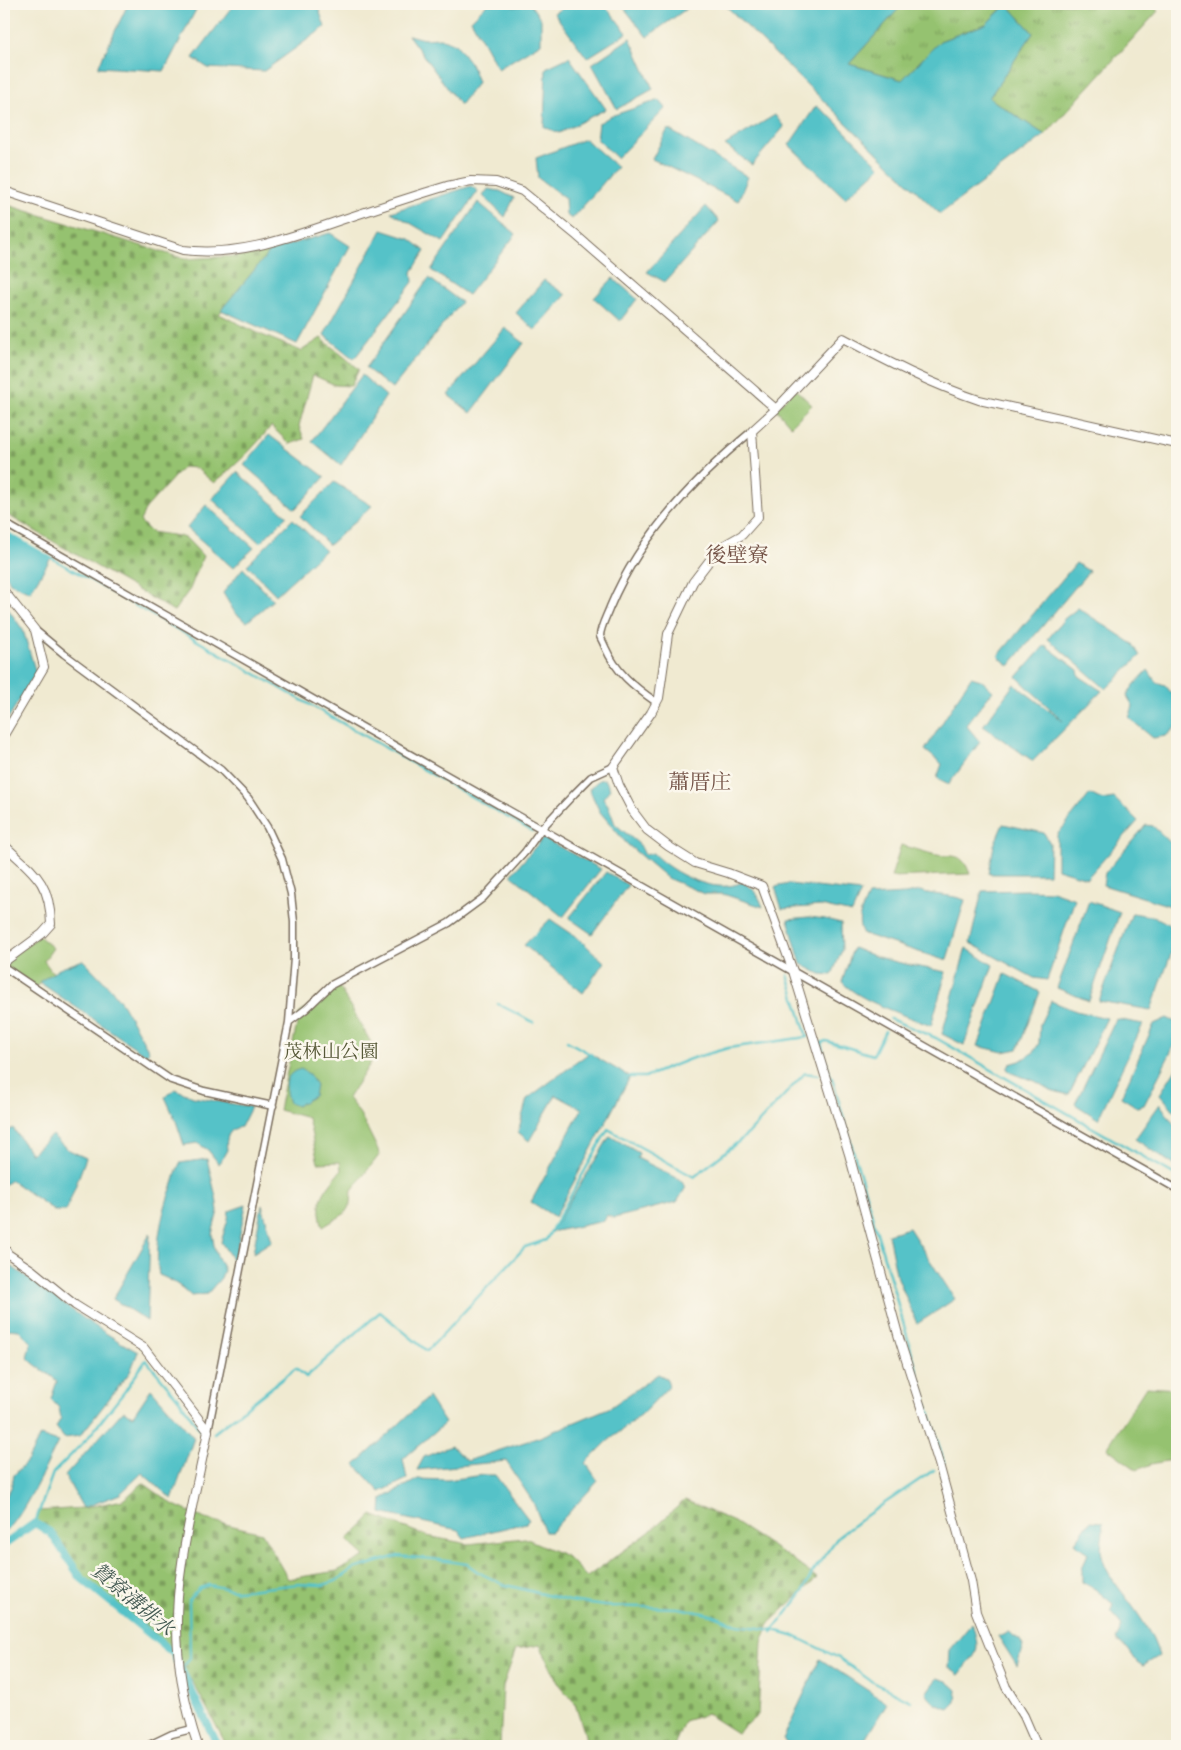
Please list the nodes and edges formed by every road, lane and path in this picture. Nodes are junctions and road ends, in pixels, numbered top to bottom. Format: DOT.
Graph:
graph roads {
  1 [pos="4,191"];
  2 [pos="776,409"];
  3 [pos="752,431"];
  4 [pos="1177,444"];
  5 [pos="4,523"];
  6 [pos="4,591"];
  7 [pos="35,630"];
  8 [pos="656,702"];
  9 [pos="4,735"];
  10 [pos="613,767"];
  11 [pos="542,828"];
  12 [pos="4,845"];
  13 [pos="4,962"];
  14 [pos="4,967"];
  15 [pos="793,971"];
  16 [pos="289,1022"];
  17 [pos="273,1106"];
  18 [pos="1177,1189"];
  19 [pos="4,1247"];
  20 [pos="208,1431"];
  21 [pos="192,1729"];
  22 [pos="147,1746"];
  23 [pos="198,1746"];
  24 [pos="1037,1746"];
  1 -- 2 [label="street"];
  2 -- 3 [label="street"];
  2 -- 4 [label="street"];
  3 -- 8 [label="street"];
  3 -- 8 [label="street"];
  5 -- 11 [label="street"];
  6 -- 7 [label="street"];
  7 -- 9 [label="street"];
  7 -- 16 [label="street"];
  8 -- 10 [label="street"];
  10 -- 11 [label="street"];
  10 -- 15 [label="street"];
  11 -- 15 [label="street"];
  11 -- 16 [label="street"];
  12 -- 13 [label="street"];
  14 -- 17 [label="street"];
  15 -- 18 [label="street"];
  15 -- 24 [label="street"];
  16 -- 17 [label="street"];
  17 -- 20 [label="street"];
  19 -- 20 [label="street"];
  20 -- 21 [label="street"];
  21 -- 22 [label="street"];
  21 -- 23 [label="street"];
}
